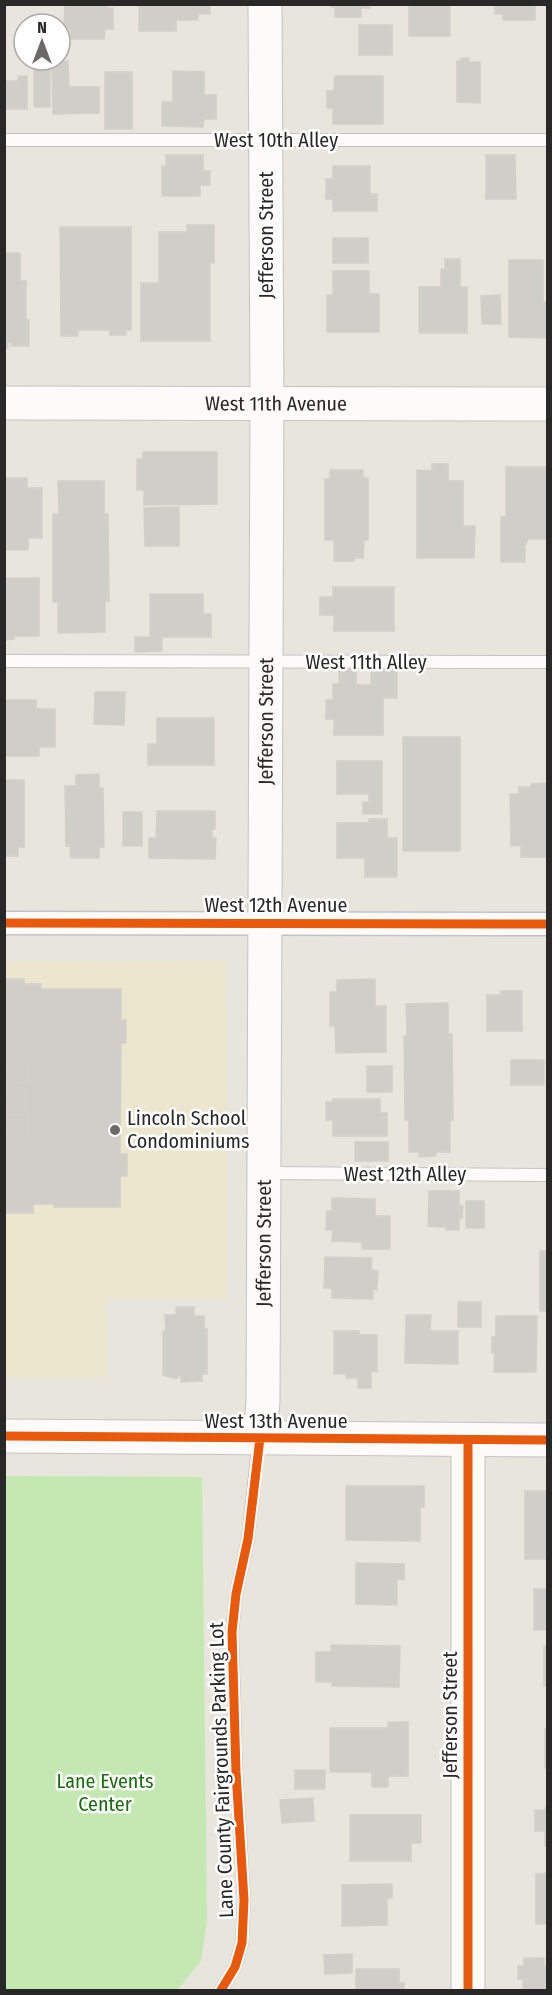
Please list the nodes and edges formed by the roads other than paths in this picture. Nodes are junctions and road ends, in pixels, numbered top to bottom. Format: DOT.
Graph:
graph roads {
  1 [pos="265,4"];
  2 [pos="4,140"];
  3 [pos="265,140"];
  4 [pos="548,141"];
  5 [pos="4,403"];
  6 [pos="267,403"];
  7 [pos="548,404"];
  8 [pos="4,661"];
  9 [pos="266,662"];
  10 [pos="548,662"];
  11 [pos="4,922"];
  12 [pos="264,923"];
  13 [pos="548,924"];
  14 [pos="263,1173"];
  15 [pos="548,1175"];
  16 [pos="4,1436"];
  17 [pos="260,1438"];
  18 [pos="468,1440"];
  19 [pos="548,1440"];
  20 [pos="221,1990"];
  21 [pos="468,1990"];
  1 -- 3 [label="main road, Jefferson Street"];
  2 -- 3 [label="lane, West 10th Alley"];
  3 -- 4 [label="lane, West 10th Alley"];
  3 -- 6 [label="main road, Jefferson Street"];
  5 -- 6 [label="main road, West 11th Avenue"];
  6 -- 7 [label="main road, West 11th Avenue"];
  6 -- 9 [label="main road, Jefferson Street"];
  8 -- 9 [label="lane, West 11th Alley"];
  9 -- 10 [label="lane, West 11th Alley"];
  9 -- 12 [label="main road, Jefferson Street"];
  11 -- 12 [label="street, West 12th Avenue"];
  12 -- 13 [label="street, West 12th Avenue"];
  12 -- 14 [label="main road, Jefferson Street"];
  14 -- 15 [label="lane, West 12th Alley"];
  14 -- 17 [label="main road, Jefferson Street"];
  16 -- 17 [label="main road, West 13th Avenue"];
  17 -- 18 [label="main road, West 13th Avenue"];
  17 -- 20 [label="lane, Lane County Fairgrounds Parking Lot"];
  18 -- 19 [label="main road, West 13th Avenue"];
  18 -- 21 [label="main road, Jefferson Street"];
}
